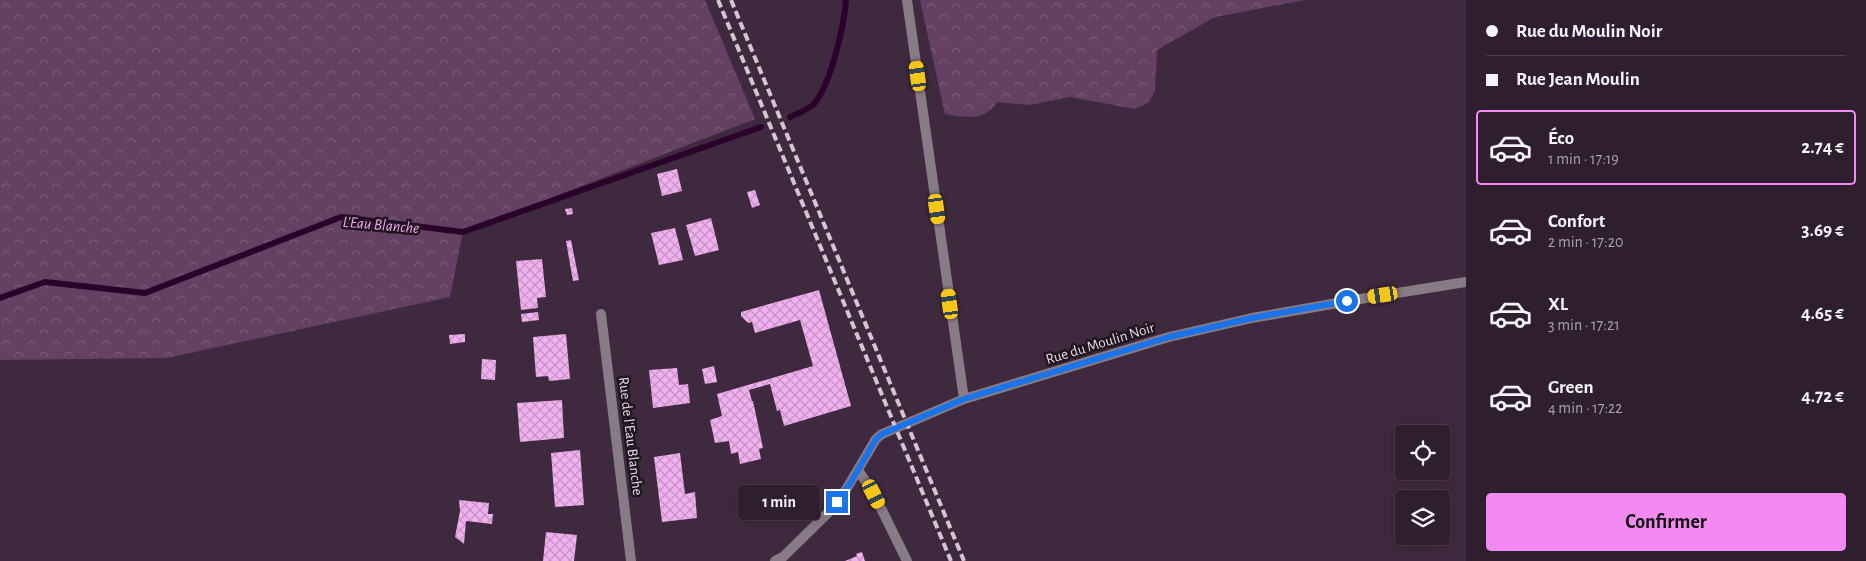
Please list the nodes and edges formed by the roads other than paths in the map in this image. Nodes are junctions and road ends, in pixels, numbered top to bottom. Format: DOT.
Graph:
graph roads {
  1 [pos="907,0"];
  2 [pos="1466,282"];
  3 [pos="601,314"];
  4 [pos="964,399"];
  5 [pos="858,470"];
  6 [pos="632,561"];
  7 [pos="775,561"];
  8 [pos="907,561"];
  1 -- 4 [label="street"];
  2 -- 4 [label="street, Rue du Moulin Noir"];
  3 -- 6 [label="street, Rue de l'Eau Blanche"];
  4 -- 5 [label="street, Rue du Moulin Noir"];
  5 -- 7 [label="street, Rue du Moulin Noir"];
  5 -- 8 [label="street"];
}
